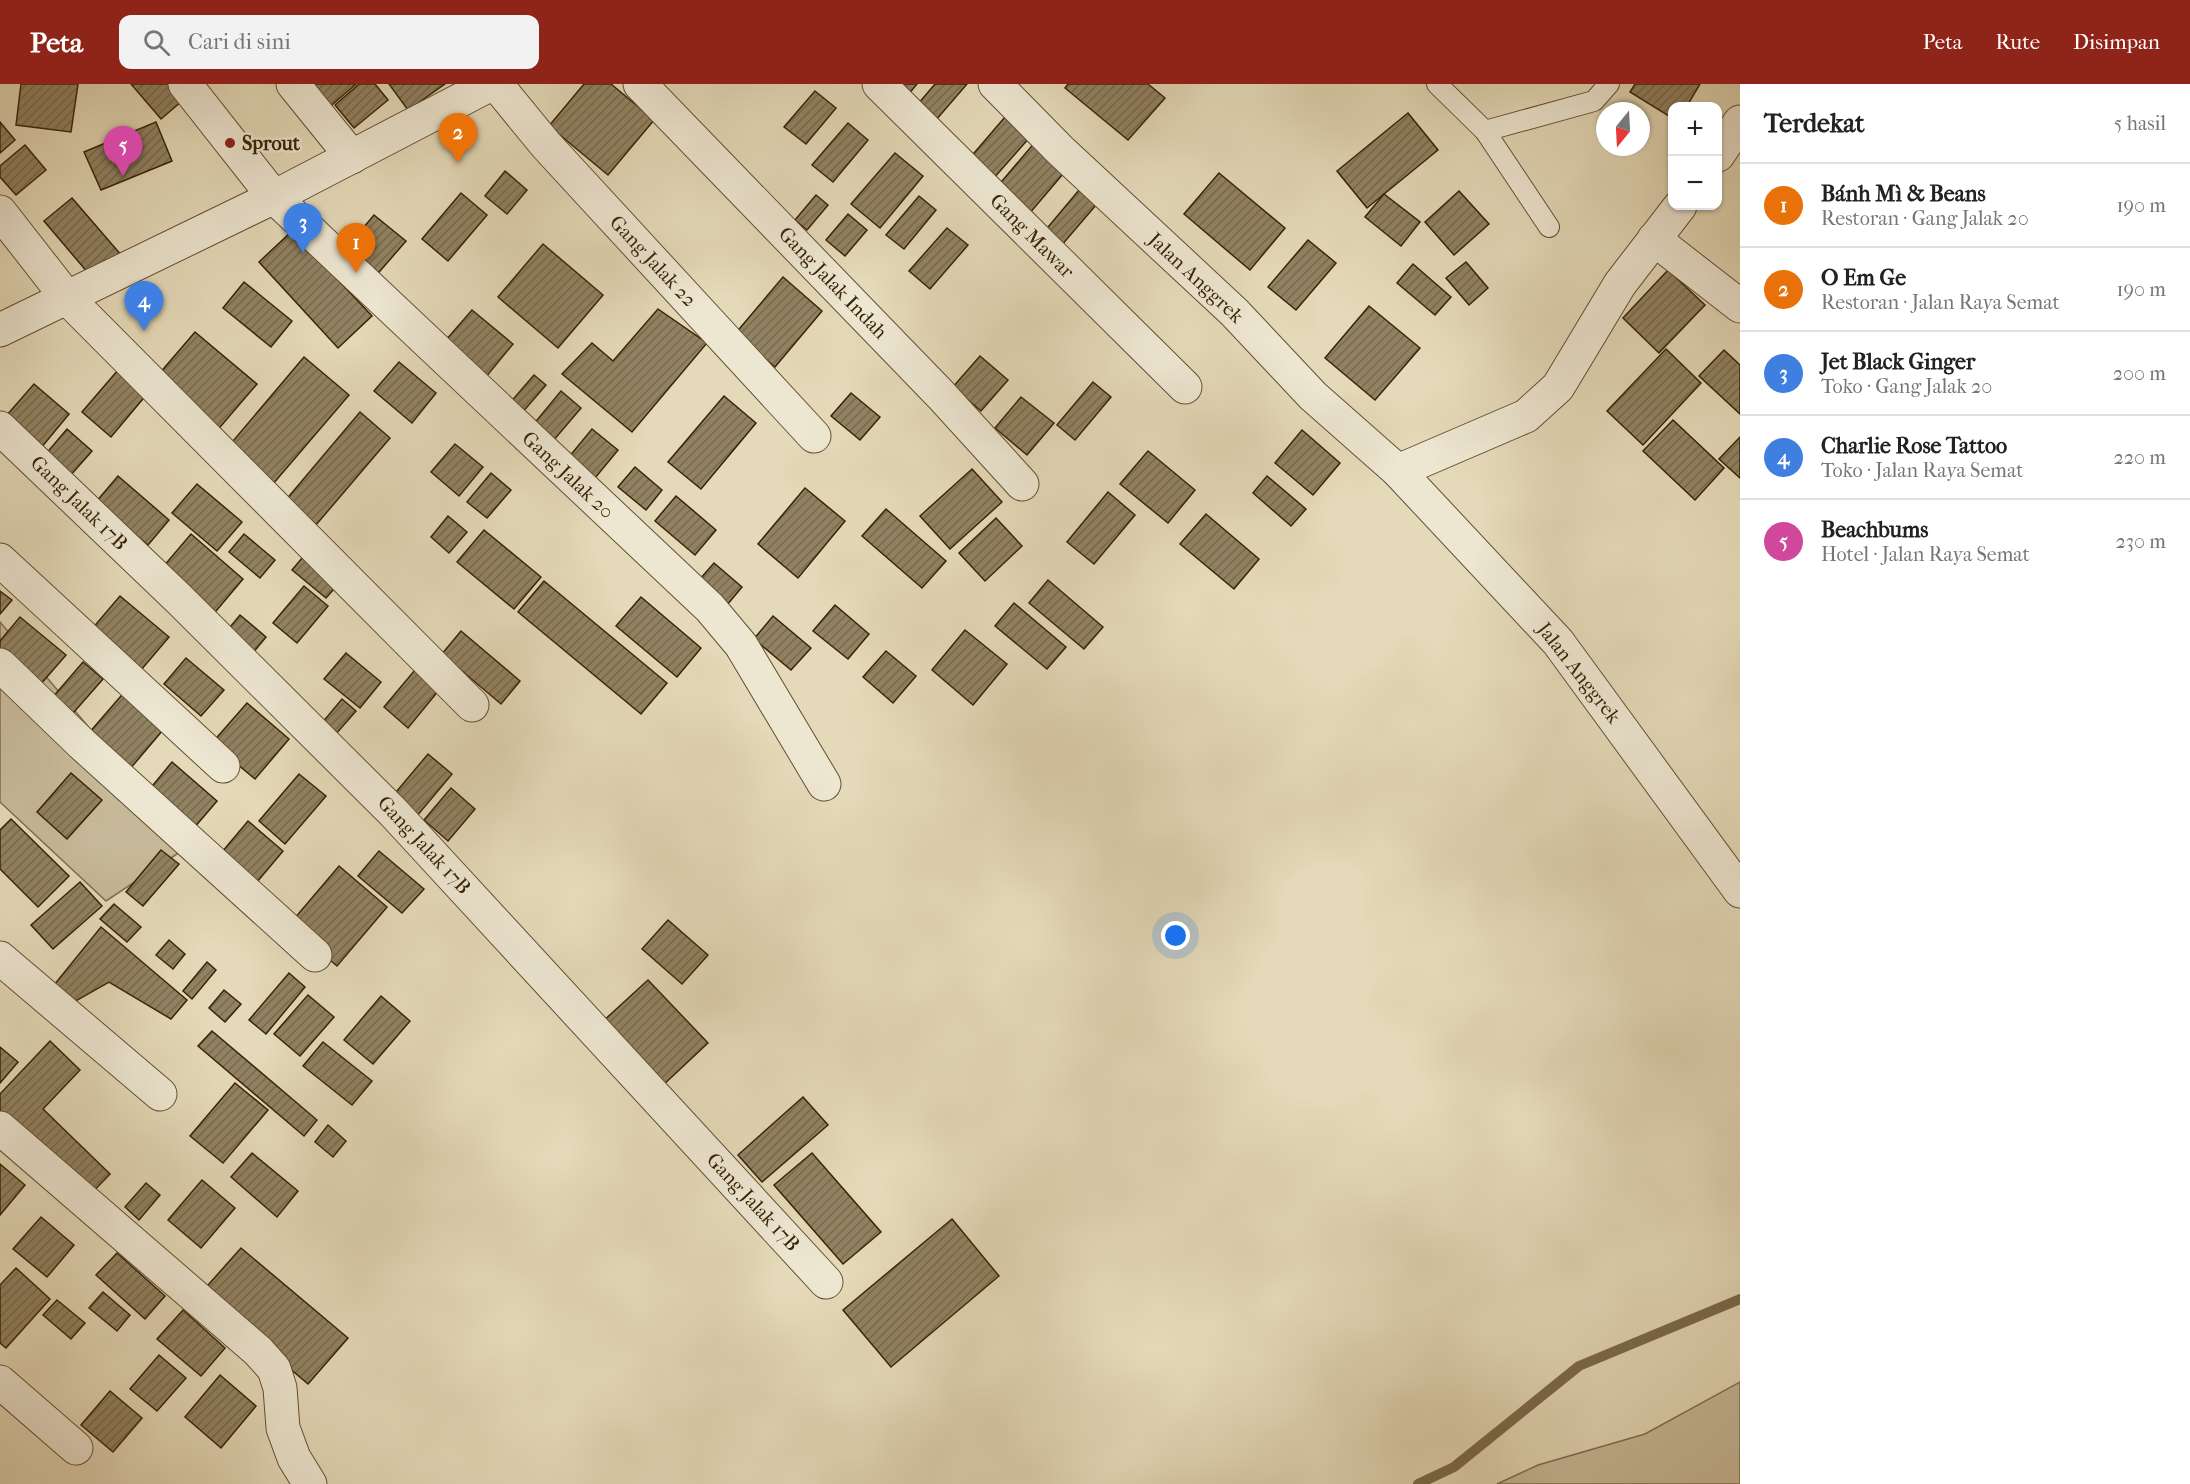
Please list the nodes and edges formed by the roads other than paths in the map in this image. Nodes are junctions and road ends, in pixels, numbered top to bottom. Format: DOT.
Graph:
graph roads {
  1 [pos="185,84"];
  2 [pos="293,84"];
  3 [pos="640,84"];
  4 [pos="879,84"];
  5 [pos="995,84"];
  6 [pos="1437,84"];
  7 [pos="1609,84"];
  8 [pos="485,85"];
  9 [pos="1740,122"];
  10 [pos="1485,131"];
  11 [pos="1722,149"];
  12 [pos="352,157"];
  13 [pos="274,197"];
  14 [pos="1677,210"];
  15 [pos="0,212"];
  16 [pos="1549,227"];
  17 [pos="1654,239"];
  18 [pos="68,299"];
  19 [pos="1740,306"];
  20 [pos="0,330"];
  21 [pos="1185,387"];
  22 [pos="0,428"];
  23 [pos="814,436"];
  24 [pos="1398,471"];
  25 [pos="1022,484"];
  26 [pos="0,560"];
  27 [pos="0,665"];
  28 [pos="472,705"];
  29 [pos="223,766"];
  30 [pos="824,784"];
  31 [pos="1740,891"];
  32 [pos="315,955"];
  33 [pos="0,958"];
  34 [pos="160,1094"];
  35 [pos="0,1128"];
  36 [pos="826,1282"];
  37 [pos="0,1382"];
  38 [pos="76,1448"];
  39 [pos="310,1484"];
  1 -- 13 [label="street, Gang Jalak 20"];
  2 -- 12 [label="street"];
  3 -- 25 [label="street, Gang Jalak Indah"];
  4 -- 21 [label="street, Gang Mawar"];
  5 -- 24 [label="street, Jalan Anggrek"];
  6 -- 10 [label="lane"];
  7 -- 10 [label="lane"];
  8 -- 12 [label="street"];
  8 -- 23 [label="street, Gang Jalak 22"];
  9 -- 11 [label="street"];
  10 -- 16 [label="lane"];
  12 -- 13 [label="street"];
  13 -- 18 [label="street"];
  13 -- 30 [label="street, Gang Jalak 20"];
  14 -- 17 [label="street"];
  15 -- 18 [label="street"];
  17 -- 19 [label="street"];
  17 -- 24 [label="street"];
  18 -- 20 [label="street"];
  18 -- 28 [label="street"];
  22 -- 36 [label="street, Gang Jalak 17B"];
  24 -- 31 [label="street, Jalan Anggrek"];
  26 -- 29 [label="street"];
  27 -- 32 [label="street"];
  33 -- 34 [label="street"];
  35 -- 39 [label="street"];
  37 -- 38 [label="street"];
}
